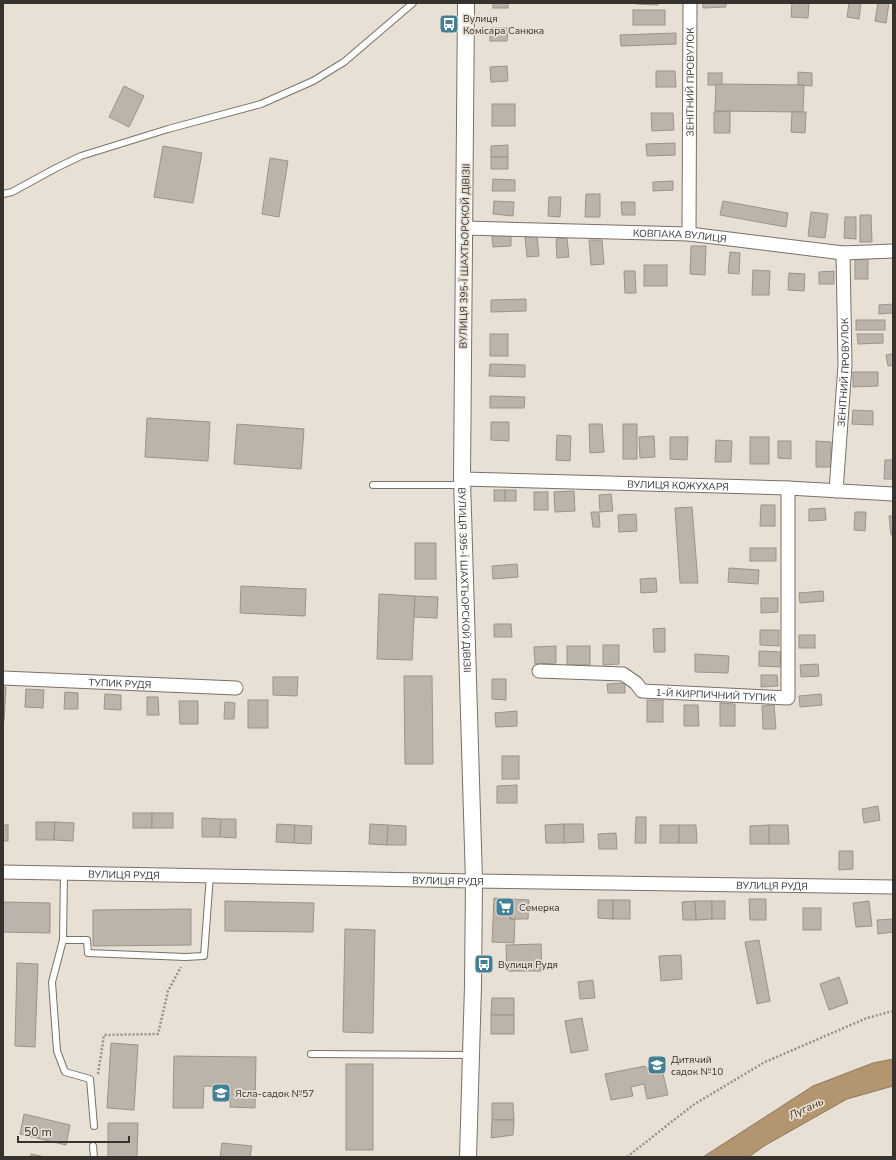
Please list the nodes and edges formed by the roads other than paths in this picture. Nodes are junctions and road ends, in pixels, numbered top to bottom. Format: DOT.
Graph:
graph roads {
  1 [pos="413,3"];
  2 [pos="466,3"];
  3 [pos="690,3"];
  4 [pos="3,194"];
  5 [pos="465,228"];
  6 [pos="689,234"];
  7 [pos="893,251"];
  8 [pos="843,253"];
  9 [pos="462,482"];
  10 [pos="373,485"];
  11 [pos="788,488"];
  12 [pos="836,491"];
  13 [pos="893,494"];
  14 [pos="539,671"];
  15 [pos="3,678"];
  16 [pos="236,688"];
  17 [pos="3,872"];
  18 [pos="64,872"];
  19 [pos="210,875"];
  20 [pos="474,881"];
  21 [pos="893,887"];
  22 [pos="63,940"];
  23 [pos="311,1054"];
  24 [pos="471,1054"];
  25 [pos="94,1126"];
  26 [pos="93,1146"];
  27 [pos="94,1157"];
  28 [pos="468,1157"];
  1 -- 4 [label="lane"];
  2 -- 5 [label="street, ВУЛИЦЯ 395-Ї ШАХТЬОРСКОЙ ДІВІЗІІ"];
  3 -- 6 [label="street, ЗЕНІТНИЙ ПРОВУЛОК"];
  5 -- 6 [label="street, КОВПАКА ВУЛИЦЯ"];
  5 -- 9 [label="street, ВУЛИЦЯ 395-Ї ШАХТЬОРСКОЙ ДІВІЗІІ"];
  6 -- 8 [label="street, КОВПАКА ВУЛИЦЯ"];
  7 -- 8 [label="street, КОВПАКА ВУЛИЦЯ"];
  8 -- 12 [label="street, ЗЕНІТНИЙ ПРОВУЛОК"];
  9 -- 10 [label="lane"];
  9 -- 11 [label="street, ВУЛИЦЯ КОЖУХАРЯ"];
  9 -- 20 [label="street, ВУЛИЦЯ 395-Ї ШАХТЬОРСКОЙ ДІВІЗІІ"];
  11 -- 12 [label="street, ВУЛИЦЯ КОЖУХАРЯ"];
  11 -- 14 [label="street, 1-Й КИРПИЧНИЙ ТУПИК"];
  12 -- 13 [label="street, ВУЛИЦЯ КОЖУХАРЯ"];
  15 -- 16 [label="street, ТУПИК РУДЯ"];
  17 -- 18 [label="street, ВУЛИЦЯ РУДЯ"];
  18 -- 19 [label="street, ВУЛИЦЯ РУДЯ"];
  18 -- 22 [label="lane"];
  19 -- 20 [label="street, ВУЛИЦЯ РУДЯ"];
  19 -- 22 [label="lane"];
  20 -- 21 [label="street, ВУЛИЦЯ РУДЯ"];
  20 -- 24 [label="street, ВУЛИЦЯ 395-Ї ШАХТЬОРСКОЙ ДІВІЗІІ"];
  22 -- 25 [label="lane"];
  23 -- 24 [label="lane"];
  24 -- 28 [label="street, ВУЛИЦЯ 395-Ї ШАХТЬОРСКОЙ ДІВІЗІІ"];
  26 -- 27 [label="lane"];
}
